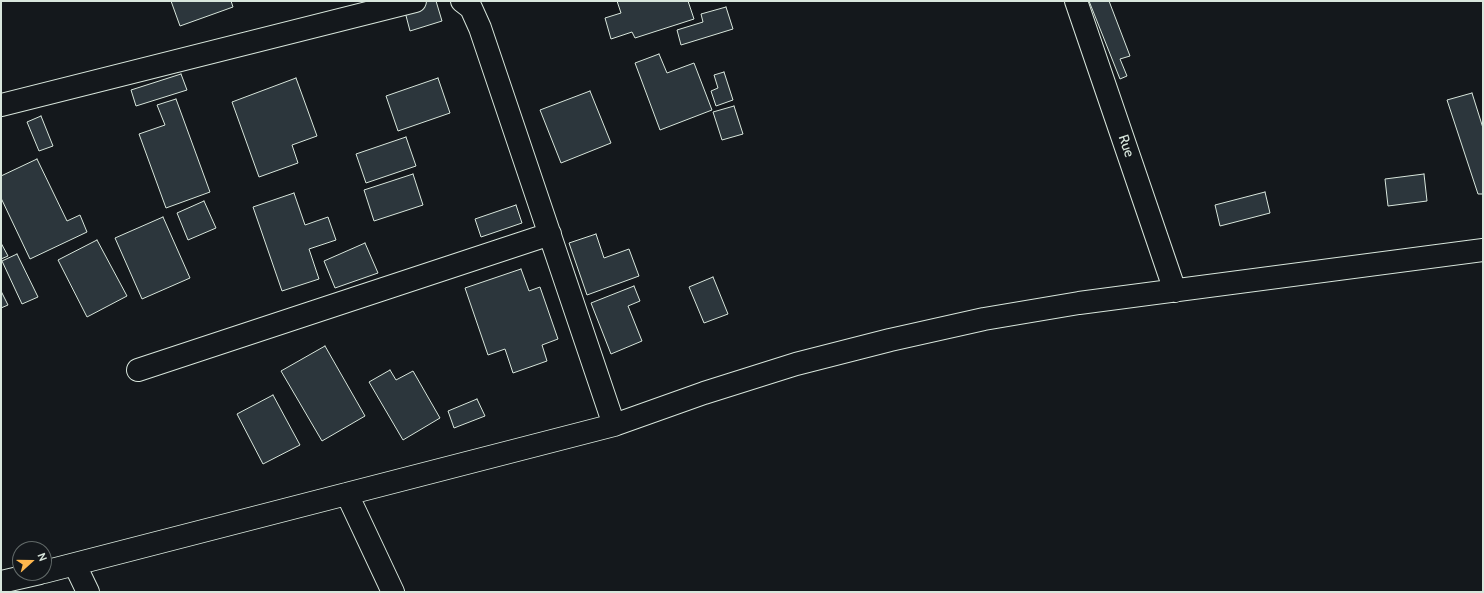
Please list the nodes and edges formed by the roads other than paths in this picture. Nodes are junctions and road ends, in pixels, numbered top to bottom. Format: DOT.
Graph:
graph roads {
  1 [pos="415,1"];
  2 [pos="462,1"];
  3 [pos="1076,1"];
  4 [pos="1,105"];
  5 [pos="550,234"];
  6 [pos="1483,250"];
  7 [pos="1175,291"];
  8 [pos="138,370"];
  9 [pos="614,426"];
  10 [pos="347,494"];
  11 [pos="76,565"];
  12 [pos="52,570"];
  13 [pos="12,579"];
  14 [pos="1,582"];
  15 [pos="88,592"];
  16 [pos="393,592"];
  1 -- 4 [label="street"];
  2 -- 5 [label="street"];
  3 -- 7 [label="street, Rue"];
  5 -- 8 [label="street"];
  5 -- 9 [label="street"];
  6 -- 7 [label="street"];
  7 -- 9 [label="street"];
  9 -- 10 [label="street"];
  10 -- 11 [label="street"];
  10 -- 16 [label="street"];
  11 -- 12 [label="street"];
  11 -- 15 [label="street"];
  13 -- 14 [label="street"];
}
